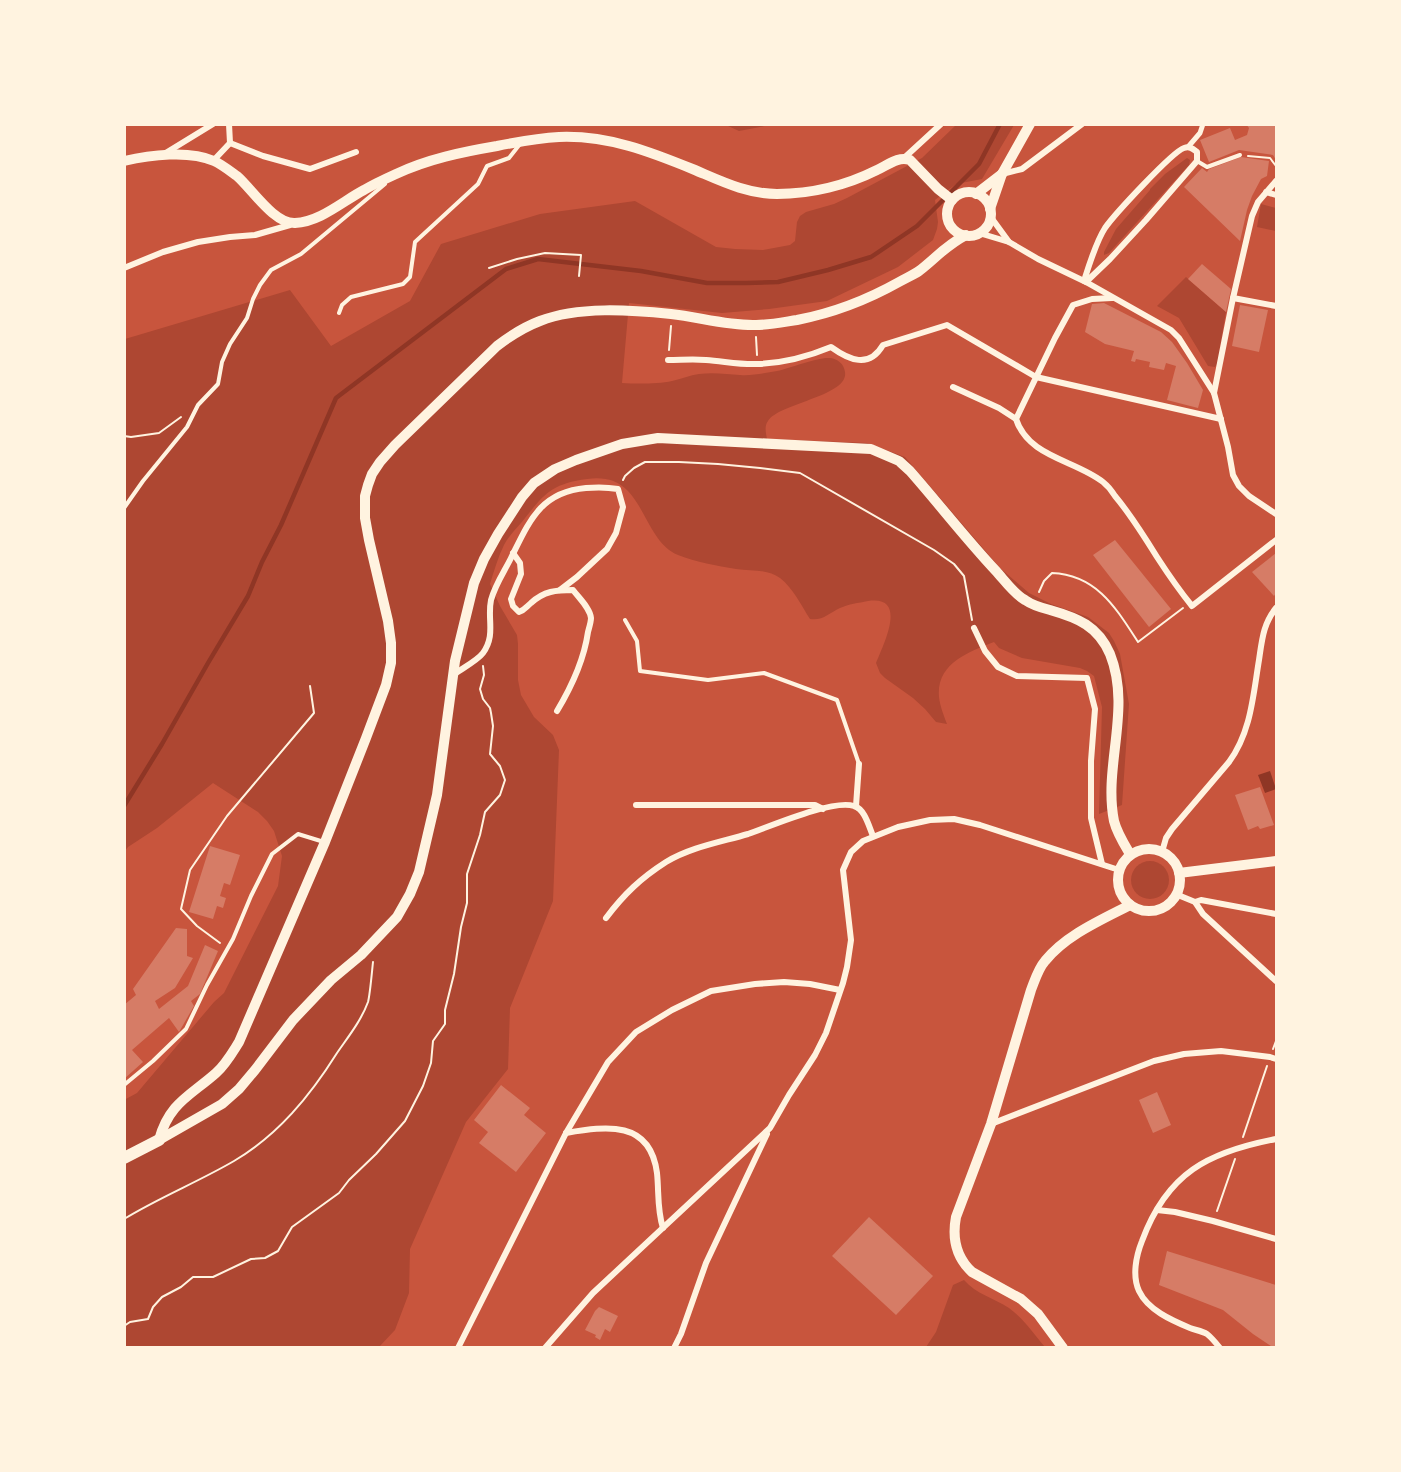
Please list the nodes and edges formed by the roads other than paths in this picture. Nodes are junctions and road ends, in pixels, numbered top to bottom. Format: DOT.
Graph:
graph roads {
  1 [pos="213,124"];
  2 [pos="230,124"];
  3 [pos="941,124"];
  4 [pos="1030,124"];
  5 [pos="1082,124"];
  6 [pos="1203,124"];
  7 [pos="523,141"];
  8 [pos="230,143"];
  9 [pos="1188,147"];
  10 [pos="356,152"];
  11 [pos="163,154"];
  12 [pos="1240,155"];
  13 [pos="907,159"];
  14 [pos="124,161"];
  15 [pos="213,161"];
  16 [pos="1197,161"];
  17 [pos="397,173"];
  18 [pos="1002,174"];
  19 [pos="1276,181"];
  20 [pos="1266,192"];
  21 [pos="972,193"];
  22 [pos="1276,195"];
  23 [pos="952,200"];
  24 [pos="990,212"];
  25 [pos="948,219"];
  26 [pos="293,224"];
  27 [pos="979,233"];
  28 [pos="966,236"];
  29 [pos="1009,242"];
  30 [pos="943,249"];
  31 [pos="124,268"];
  32 [pos="1085,281"];
  33 [pos="1113,298"];
  34 [pos="1233,298"];
  35 [pos="1276,306"];
  36 [pos="339,313"];
  37 [pos="668,360"];
  38 [pos="1036,377"];
  39 [pos="953,387"];
  40 [pos="1214,393"];
  41 [pos="1016,419"];
  42 [pos="1221,419"];
  43 [pos="124,508"];
  44 [pos="1276,514"];
  45 [pos="1276,540"];
  46 [pos="513,553"];
  47 [pos="560,590"];
  48 [pos="1276,609"];
  49 [pos="625,620"];
  50 [pos="974,628"];
  51 [pos="453,675"];
  52 [pos="557,711"];
  53 [pos="859,764"];
  54 [pos="636,806"];
  55 [pos="856,806"];
  56 [pos="823,809"];
  57 [pos="873,836"];
  58 [pos="325,842"];
  59 [pos="1162,852"];
  60 [pos="1130,854"];
  61 [pos="1276,861"];
  62 [pos="1102,864"];
  63 [pos="1119,870"];
  64 [pos="1179,873"];
  65 [pos="1178,895"];
  66 [pos="1195,902"];
  67 [pos="1210,902"];
  68 [pos="1130,905"];
  69 [pos="1203,914"];
  70 [pos="1276,914"];
  71 [pos="606,918"];
  72 [pos="1276,981"];
  73 [pos="840,990"];
  74 [pos="1273,1058"];
  75 [pos="124,1085"];
  76 [pos="991,1124"];
  77 [pos="770,1128"];
  78 [pos="566,1133"];
  79 [pos="1276,1139"];
  80 [pos="159,1140"];
  81 [pos="124,1158"];
  82 [pos="1157,1210"];
  83 [pos="663,1228"];
  84 [pos="1276,1239"];
  85 [pos="459,1347"];
  86 [pos="545,1347"];
  87 [pos="674,1347"];
  88 [pos="1063,1347"];
  89 [pos="1220,1347"];
  1 -- 11 [label="street"];
  2 -- 8 [label="street"];
  3 -- 13 [label="street"];
  4 -- 18 [label="street"];
  5 -- 18 [label="street"];
  6 -- 9 [label="street"];
  7 -- 13 [label="street"];
  7 -- 17 [label="street"];
  7 -- 36 [label="lane"];
  8 -- 10 [label="street"];
  8 -- 15 [label="street"];
  9 -- 16 [label="street"];
  9 -- 32 [label="street"];
  11 -- 14 [label="street"];
  11 -- 15 [label="street"];
  12 -- 16 [label="lane"];
  13 -- 23 [label="street"];
  15 -- 26 [label="street"];
  16 -- 32 [label="street"];
  17 -- 26 [label="street"];
  17 -- 43 [label="lane"];
  18 -- 21 [label="street"];
  18 -- 24 [label="street"];
  19 -- 20 [label="street"];
  20 -- 22 [label="street"];
  20 -- 34 [label="street"];
  21 -- 23 [label="street"];
  21 -- 24 [label="street"];
  23 -- 25 [label="street"];
  24 -- 27 [label="street"];
  24 -- 29 [label="street"];
  25 -- 28 [label="street"];
  25 -- 30 [label="street"];
  26 -- 31 [label="street"];
  27 -- 28 [label="street"];
  27 -- 29 [label="street"];
  28 -- 30 [label="street"];
  29 -- 32 [label="street"];
  30 -- 58 [label="street"];
  32 -- 33 [label="street"];
  33 -- 38 [label="street"];
  33 -- 40 [label="street"];
  34 -- 35 [label="street"];
  34 -- 40 [label="street"];
  37 -- 38 [label="street"];
  38 -- 41 [label="street"];
  38 -- 42 [label="street"];
  39 -- 41 [label="street"];
  40 -- 42 [label="street"];
  41 -- 45 [label="street"];
  42 -- 44 [label="street"];
  46 -- 47 [label="street"];
  46 -- 47 [label="street"];
  46 -- 51 [label="street"];
  47 -- 52 [label="street"];
  48 -- 59 [label="street"];
  49 -- 53 [label="lane"];
  50 -- 62 [label="street"];
  51 -- 60 [label="street"];
  51 -- 80 [label="street"];
  53 -- 55 [label="street"];
  54 -- 56 [label="street"];
  55 -- 56 [label="street"];
  55 -- 57 [label="street"];
  56 -- 71 [label="street"];
  57 -- 62 [label="street"];
  57 -- 73 [label="street"];
  58 -- 75 [label="lane"];
  58 -- 80 [label="street"];
  59 -- 60 [label="street"];
  59 -- 64 [label="street"];
  60 -- 63 [label="street"];
  61 -- 64 [label="street"];
  62 -- 63 [label="street"];
  63 -- 68 [label="street"];
  64 -- 65 [label="street"];
  65 -- 66 [label="street"];
  65 -- 68 [label="street"];
  66 -- 67 [label="street"];
  66 -- 69 [label="street"];
  67 -- 69 [label="street"];
  67 -- 70 [label="street"];
  68 -- 76 [label="street"];
  69 -- 72 [label="street"];
  73 -- 77 [label="street"];
  73 -- 78 [label="street"];
  74 -- 76 [label="street"];
  76 -- 88 [label="street"];
  77 -- 83 [label="street"];
  77 -- 87 [label="street"];
  78 -- 83 [label="street"];
  78 -- 85 [label="street"];
  79 -- 82 [label="street"];
  80 -- 81 [label="main road"];
  82 -- 84 [label="street"];
  82 -- 89 [label="street"];
  83 -- 86 [label="street"];
}
